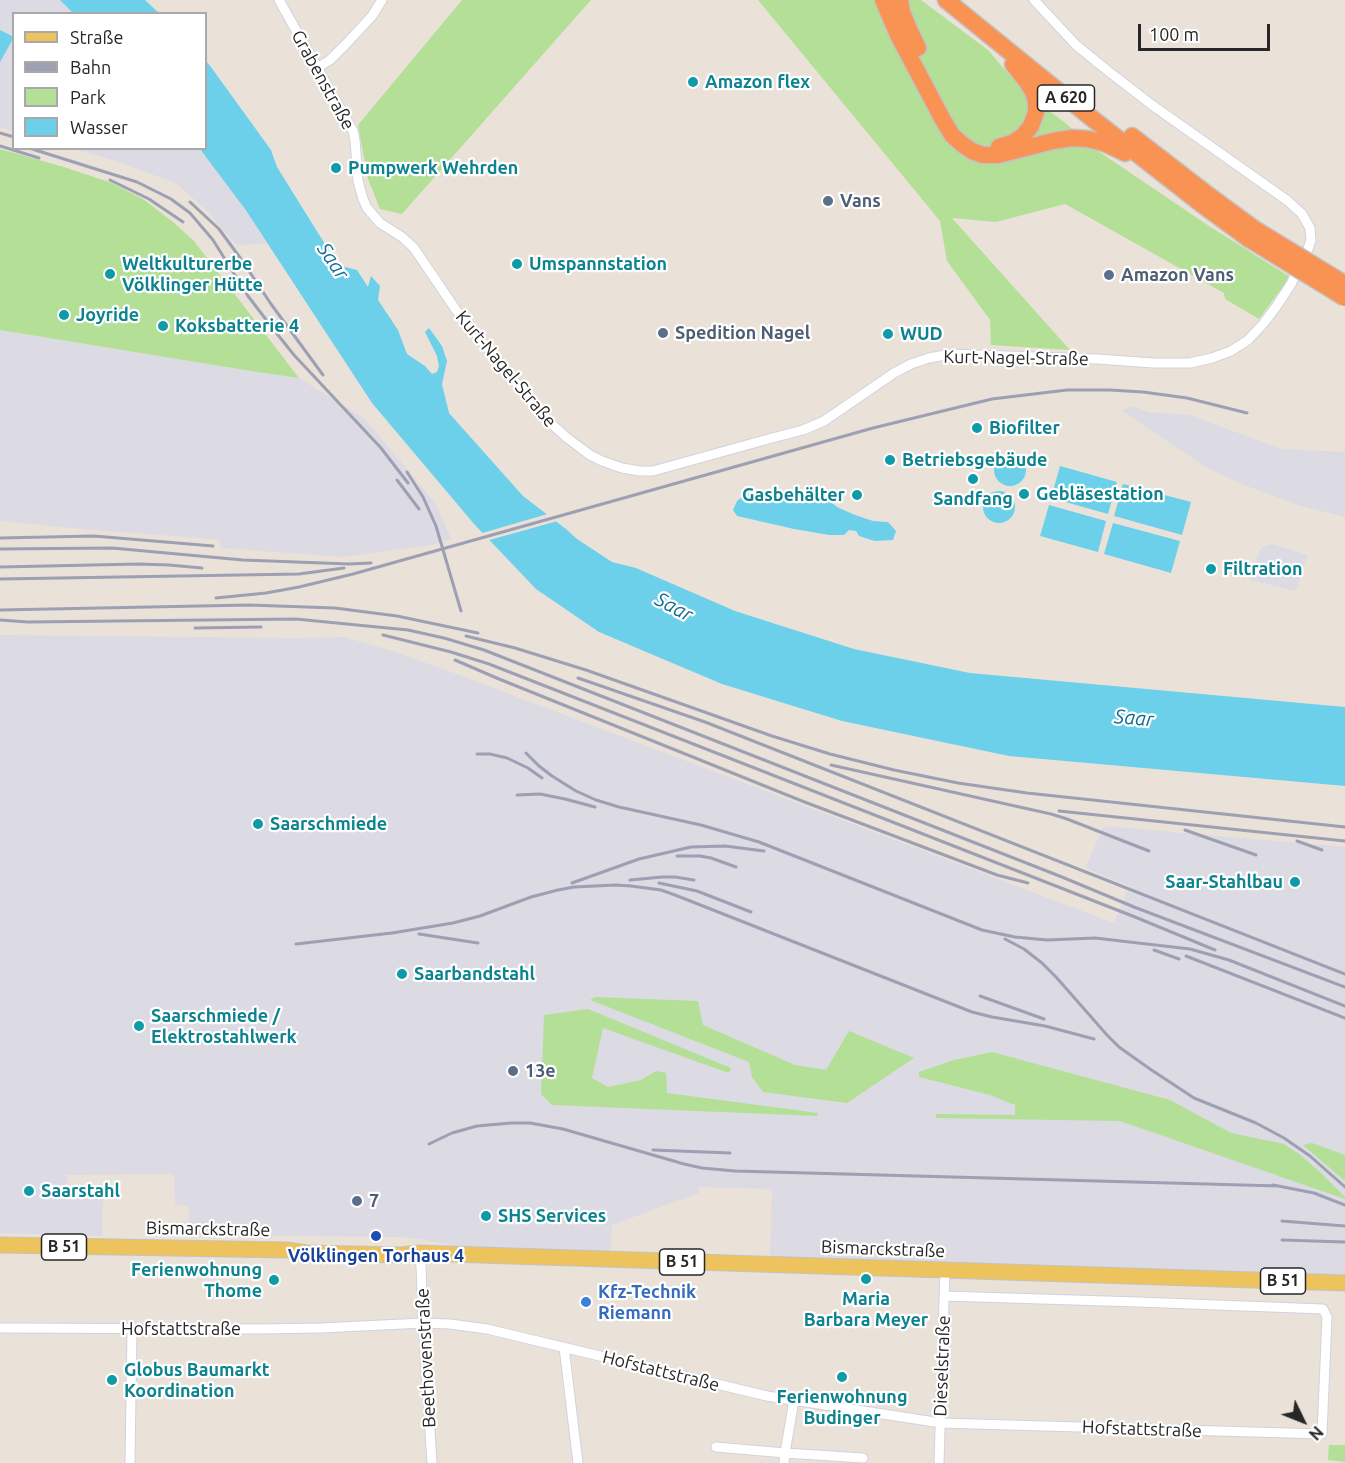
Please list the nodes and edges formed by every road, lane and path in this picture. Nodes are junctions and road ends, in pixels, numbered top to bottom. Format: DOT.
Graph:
graph roads {
  1 [pos="279,0"];
  2 [pos="382,0"];
  3 [pos="883,0"];
  4 [pos="900,0"];
  5 [pos="946,0"];
  6 [pos="964,0"];
  7 [pos="1034,0"];
  8 [pos="968,18"];
  9 [pos="317,68"];
  10 [pos="1166,177"];
  11 [pos="363,199"];
  12 [pos="1251,233"];
  13 [pos="1345,284"];
  14 [pos="1345,298"];
  15 [pos="0,1236"];
  16 [pos="0,1245"];
  17 [pos="128,1246"];
  18 [pos="419,1253"];
  19 [pos="945,1270"];
  20 [pos="1345,1283"];
  21 [pos="944,1296"];
  22 [pos="423,1323"];
  23 [pos="0,1328"];
  24 [pos="132,1329"];
  25 [pos="564,1347"];
  26 [pos="794,1400"];
  27 [pos="941,1423"];
  28 [pos="716,1447"];
  29 [pos="784,1458"];
  30 [pos="863,1458"];
  31 [pos="130,1463"];
  32 [pos="432,1463"];
  33 [pos="578,1463"];
  34 [pos="939,1463"];
  1 -- 9 [label="street, Grabenstraße"];
  2 -- 9 [label="street"];
  3 -- 10 [label="highway"];
  4 -- 8 [label="highway"];
  5 -- 8 [label="highway, A 620"];
  6 -- 12 [label="highway, A 620"];
  7 -- 11 [label="street, Kurt-Nagel-Straße"];
  8 -- 10 [label="highway, A 620"];
  9 -- 11 [label="street, Grabenstraße"];
  10 -- 12 [label="highway, A 620"];
  12 -- 13 [label="highway, A 620, bridge"];
  12 -- 14 [label="highway, A 620, bridge"];
  15 -- 17 [label="main road, Bismarckstraße / B 51"];
  16 -- 17 [label="main road, Bismarckstraße / B 51"];
  17 -- 18 [label="main road, Bismarckstraße / B 51"];
  18 -- 19 [label="main road, Bismarckstraße / B 51"];
  18 -- 22 [label="street, Beethovenstraße"];
  19 -- 20 [label="main road, Bismarckstraße / B 51"];
  19 -- 21 [label="street, Dieselstraße"];
  21 -- 27 [label="street, Dieselstraße"];
  21 -- 27 [label="street, Hofstattstraße"];
  22 -- 24 [label="street, Hofstattstraße"];
  22 -- 25 [label="street, Hofstattstraße"];
  22 -- 32 [label="street, Beethovenstraße"];
  23 -- 24 [label="street, Hofstattstraße"];
  24 -- 31 [label="street"];
  25 -- 26 [label="street, Hofstattstraße"];
  25 -- 33 [label="street"];
  26 -- 27 [label="street, Hofstattstraße"];
  26 -- 29 [label="street"];
  27 -- 34 [label="street, Dieselstraße"];
  28 -- 29 [label="street"];
  29 -- 30 [label="street"];
}
